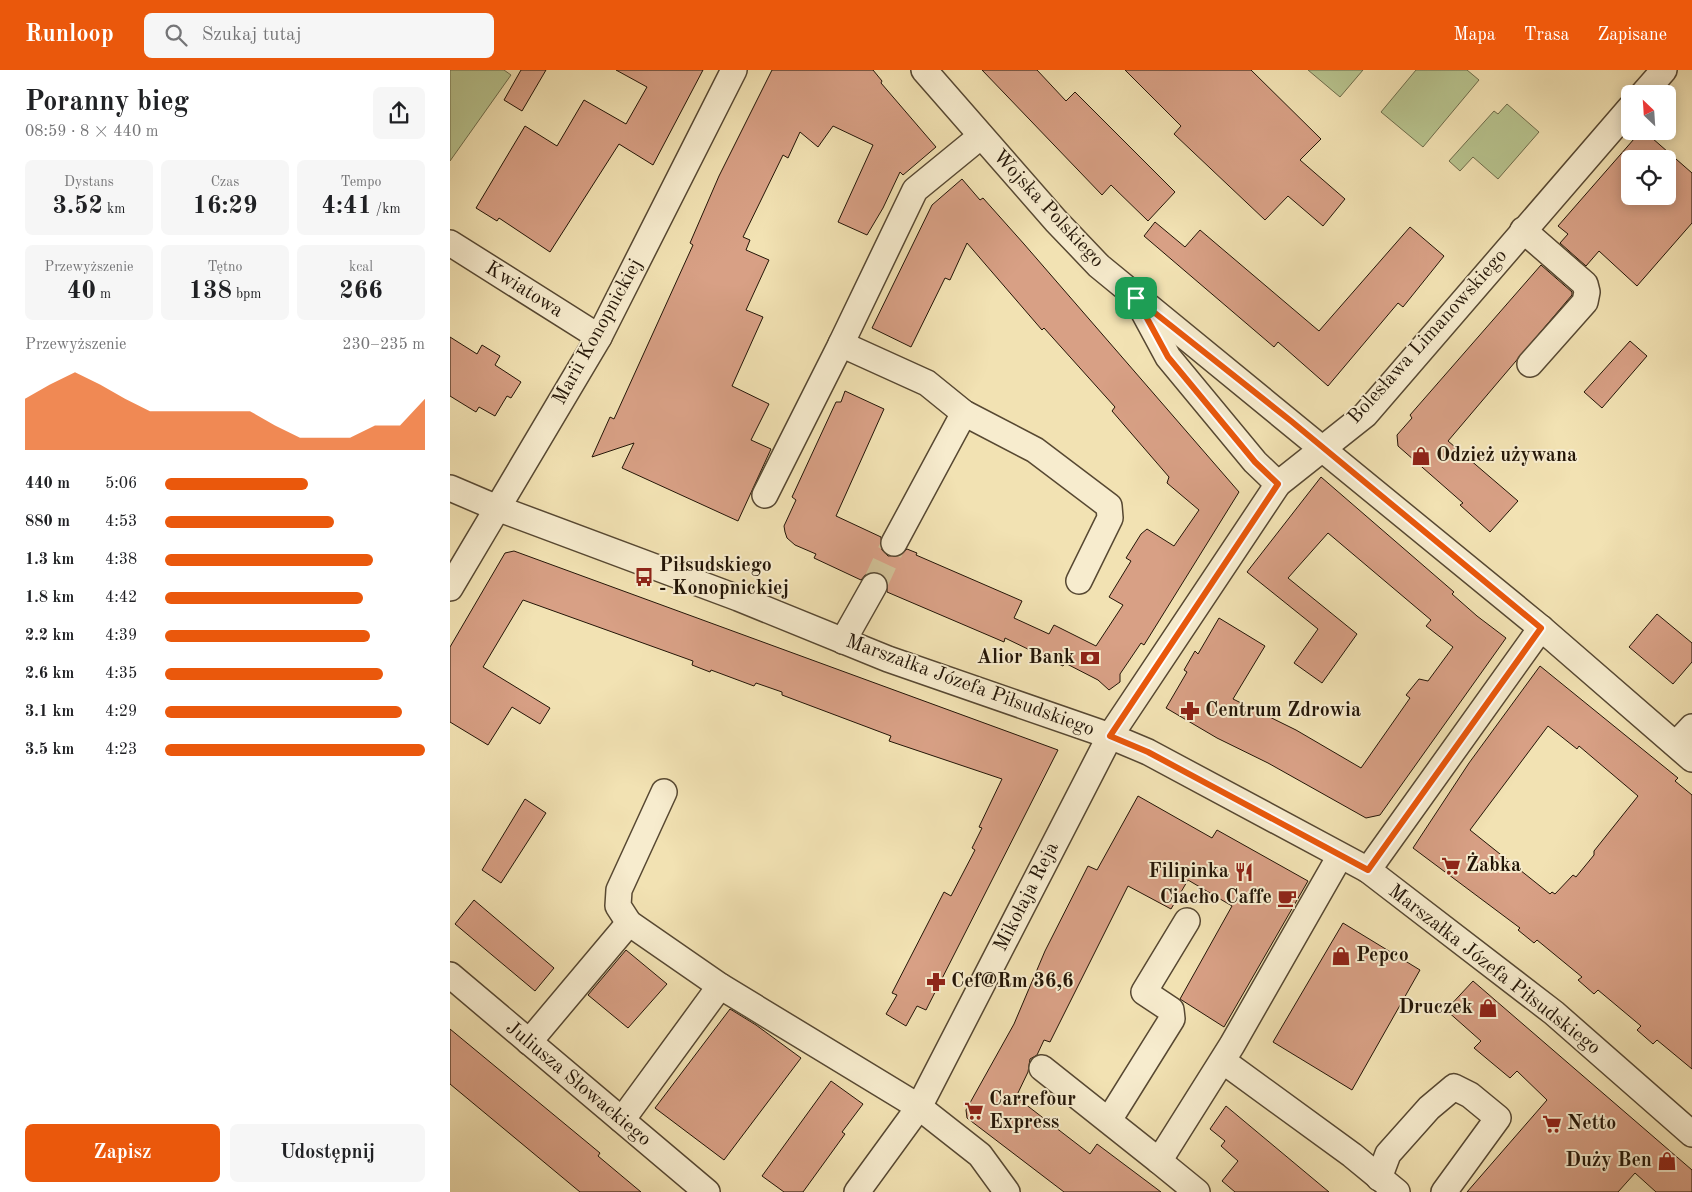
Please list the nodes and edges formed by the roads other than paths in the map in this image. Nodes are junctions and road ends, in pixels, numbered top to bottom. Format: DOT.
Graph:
graph roads {
  1 [pos="734,70"];
  2 [pos="924,70"];
  3 [pos="1664,70"];
  4 [pos="1651,85"];
  5 [pos="1621,118"];
  6 [pos="981,136"];
  7 [pos="1523,230"];
  8 [pos="450,243"];
  9 [pos="1136,298"];
  10 [pos="599,337"];
  11 [pos="841,344"];
  12 [pos="1530,364"];
  13 [pos="964,413"];
  14 [pos="1322,448"];
  15 [pos="1278,484"];
  16 [pos="450,488"];
  17 [pos="765,495"];
  18 [pos="497,508"];
  19 [pos="894,543"];
  20 [pos="1079,581"];
  21 [pos="874,586"];
  22 [pos="450,588"];
  23 [pos="1541,628"];
  24 [pos="843,641"];
  25 [pos="1110,736"];
  26 [pos="1687,743"];
  27 [pos="664,792"];
  28 [pos="1340,856"];
  29 [pos="1368,870"];
  30 [pos="1187,921"];
  31 [pos="629,924"];
  32 [pos="450,975"];
  33 [pos="720,986"];
  34 [pos="529,1042"];
  35 [pos="1223,1061"];
  36 [pos="1042,1068"];
  37 [pos="919,1107"];
  38 [pos="622,1120"];
  39 [pos="1109,1120"];
  40 [pos="1692,1134"];
  41 [pos="1159,1160"];
  42 [pos="1388,1185"];
  43 [pos="706,1192"];
  44 [pos="857,1192"];
  45 [pos="1007,1192"];
  46 [pos="1198,1192"];
  47 [pos="1444,1192"];
  1 -- 10 [label="street, Marii Konopnickiej"];
  2 -- 6 [label="street, Wojska Polskiego"];
  3 -- 4 [label="street"];
  5 -- 7 [label="street, Bolesława Limanowskiego"];
  6 -- 9 [label="street, Wojska Polskiego"];
  6 -- 11 [label="street"];
  7 -- 12 [label="street"];
  7 -- 14 [label="street, Bolesława Limanowskiego"];
  8 -- 10 [label="street, Kwiatowa"];
  9 -- 14 [label="street, Wojska Polskiego"];
  9 -- 15 [label="street"];
  10 -- 18 [label="street, Marii Konopnickiej"];
  11 -- 13 [label="street"];
  11 -- 17 [label="street"];
  13 -- 19 [label="street"];
  13 -- 20 [label="street"];
  14 -- 15 [label="street, Bolesława Limanowskiego"];
  14 -- 23 [label="street, Wojska Polskiego"];
  15 -- 25 [label="street, Bolesława Limanowskiego"];
  16 -- 18 [label="street, Marszałka Józefa Piłsudskiego"];
  18 -- 22 [label="street, Marii Konopnickiej"];
  18 -- 24 [label="street, Marszałka Józefa Piłsudskiego"];
  21 -- 24 [label="street"];
  23 -- 26 [label="street, Wojska Polskiego"];
  23 -- 29 [label="street"];
  24 -- 25 [label="street, Marszałka Józefa Piłsudskiego"];
  25 -- 28 [label="street, Marszałka Józefa Piłsudskiego"];
  25 -- 37 [label="street, Mikołaja Reja"];
  27 -- 31 [label="street"];
  28 -- 29 [label="street, Marszałka Józefa Piłsudskiego"];
  28 -- 35 [label="street"];
  29 -- 40 [label="street, Marszałka Józefa Piłsudskiego"];
  30 -- 39 [label="street"];
  31 -- 33 [label="street"];
  31 -- 34 [label="street"];
  32 -- 34 [label="street, Juliusza Słowackiego"];
  33 -- 37 [label="street"];
  33 -- 38 [label="street"];
  34 -- 38 [label="street, Juliusza Słowackiego"];
  35 -- 41 [label="street"];
  35 -- 42 [label="street"];
  36 -- 39 [label="street"];
  37 -- 44 [label="street, Mikołaja Reja"];
  37 -- 45 [label="street"];
  38 -- 43 [label="street, Juliusza Słowackiego"];
  39 -- 41 [label="street"];
  41 -- 46 [label="street"];
  42 -- 47 [label="street"];
}
